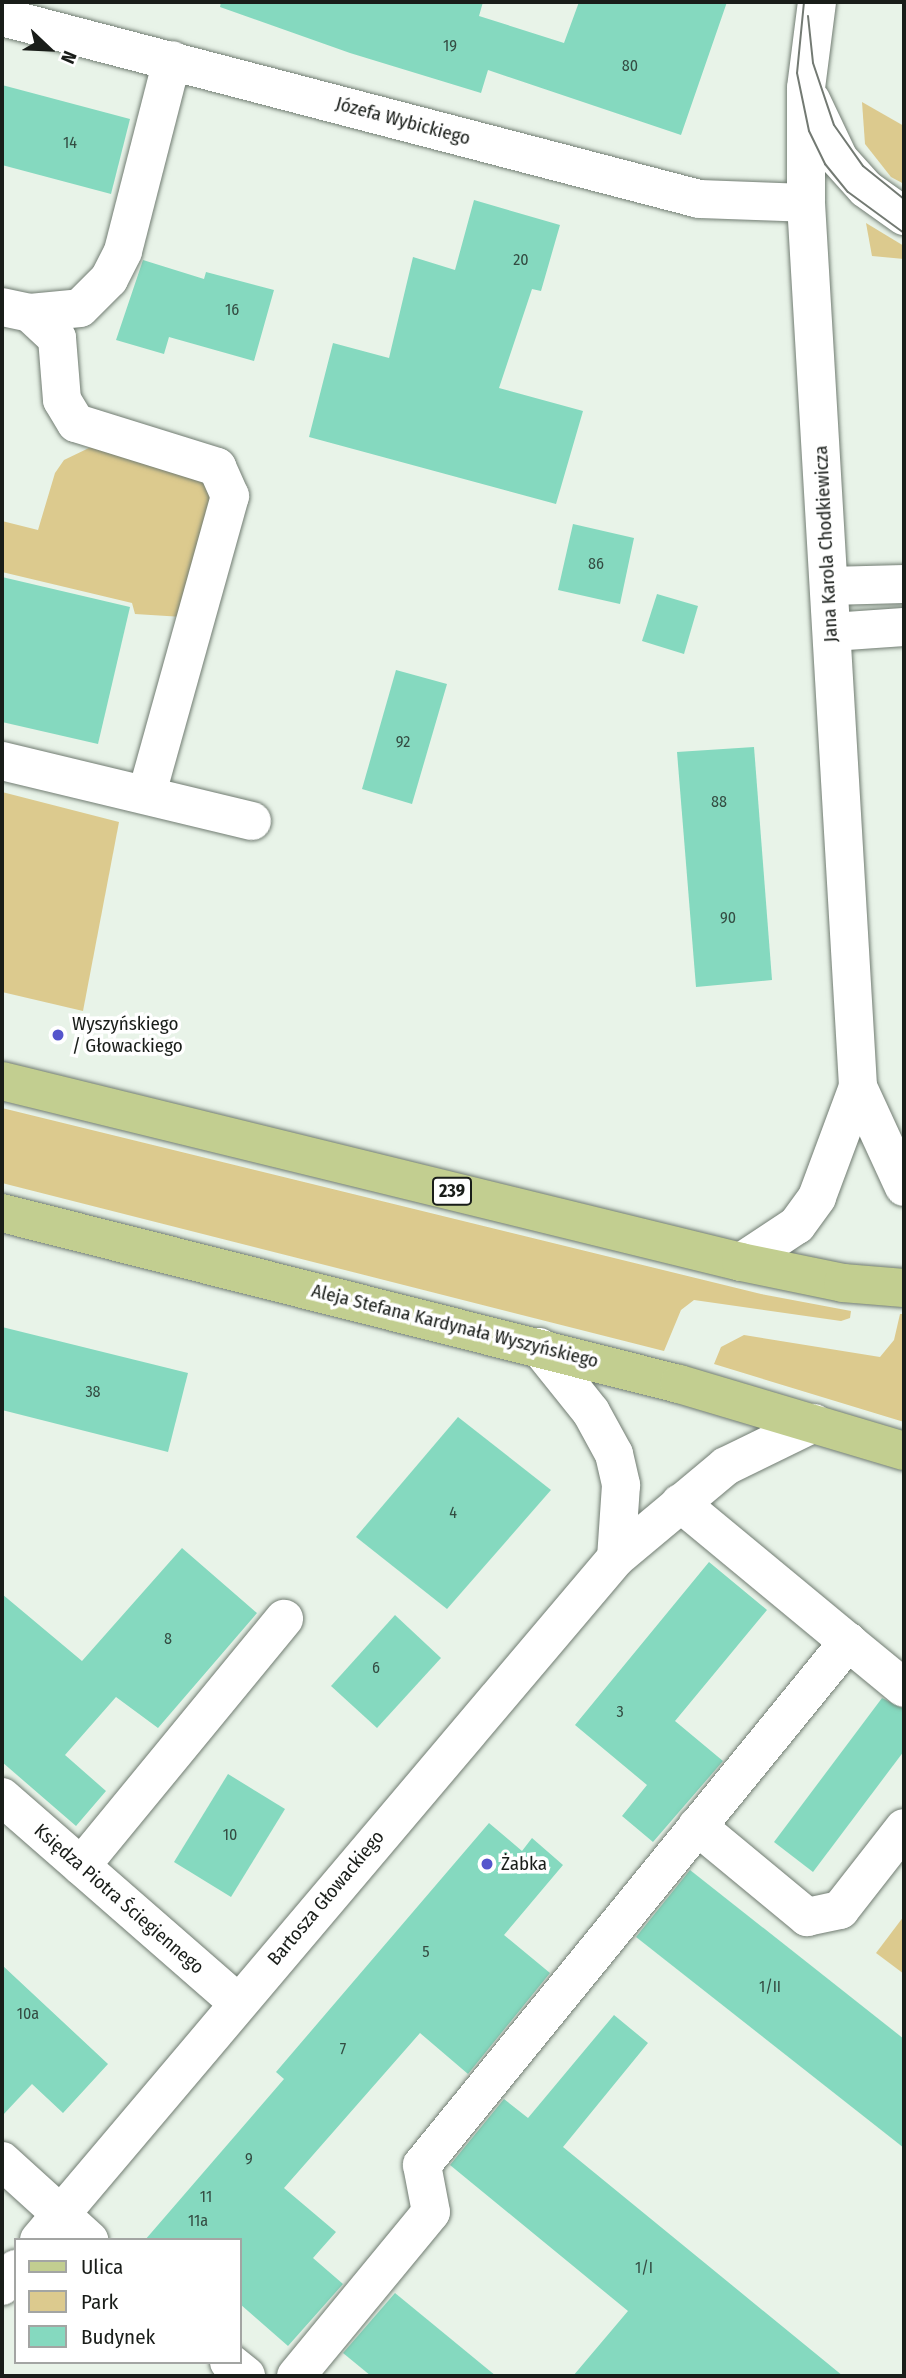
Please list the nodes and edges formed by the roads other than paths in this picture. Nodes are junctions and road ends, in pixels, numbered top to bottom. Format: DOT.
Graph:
graph roads {
  1 [pos="817,2"];
  2 [pos="2,17"];
  3 [pos="172,60"];
  4 [pos="806,88"];
  5 [pos="806,203"];
  6 [pos="904,216"];
  7 [pos="16,310"];
  8 [pos="904,584"];
  9 [pos="829,586"];
  10 [pos="904,627"];
  11 [pos="832,632"];
  12 [pos="2,761"];
  13 [pos="147,794"];
  14 [pos="252,821"];
  15 [pos="2,1081"];
  16 [pos="858,1087"];
  17 [pos="904,1187"];
  18 [pos="2,1213"];
  19 [pos="741,1262"];
  20 [pos="904,1288"];
  21 [pos="539,1348"];
  22 [pos="814,1423"];
  23 [pos="904,1451"];
  24 [pos="681,1503"];
  25 [pos="616,1558"];
  26 [pos="284,1619"];
  27 [pos="848,1642"];
  28 [pos="904,1688"];
  29 [pos="2,1797"];
  30 [pos="698,1826"];
  31 [pos="904,1828"];
  32 [pos="80,1866"];
  33 [pos="237,2002"];
  34 [pos="2,2161"];
  35 [pos="50,2227"];
  36 [pos="83,2238"];
  37 [pos="14,2271"];
  38 [pos="2,2286"];
  39 [pos="231,2364"];
  40 [pos="246,2376"];
  41 [pos="296,2376"];
  1 -- 4 [label="street, Jana Karola Chodkiewicza"];
  2 -- 3 [label="street, Józefa Wybickiego"];
  3 -- 5 [label="street, Józefa Wybickiego"];
  3 -- 7 [label="street"];
  4 -- 5 [label="street, Jana Karola Chodkiewicza"];
  4 -- 6 [label="street"];
  5 -- 9 [label="street, Jana Karola Chodkiewicza"];
  7 -- 13 [label="street"];
  8 -- 9 [label="street"];
  9 -- 11 [label="street, Jana Karola Chodkiewicza"];
  10 -- 11 [label="street"];
  11 -- 16 [label="street, Jana Karola Chodkiewicza"];
  12 -- 13 [label="street"];
  13 -- 14 [label="street"];
  15 -- 19 [label="main road, 239"];
  16 -- 17 [label="street, Jana Karola Chodkiewicza"];
  16 -- 19 [label="street, Jana Karola Chodkiewicza"];
  18 -- 21 [label="main road, Aleja Stefana Kardynała Wyszyńskiego"];
  19 -- 20 [label="main road, 239"];
  21 -- 22 [label="main road, Aleja Stefana Kardynała Wyszyńskiego"];
  21 -- 25 [label="street"];
  22 -- 23 [label="main road, Aleja Stefana Kardynała Wyszyńskiego"];
  22 -- 24 [label="street, Bartosza Głowackiego"];
  24 -- 25 [label="street, Bartosza Głowackiego"];
  24 -- 27 [label="street"];
  25 -- 33 [label="street, Bartosza Głowackiego"];
  26 -- 32 [label="street"];
  27 -- 28 [label="street"];
  27 -- 30 [label="street"];
  29 -- 32 [label="street, Księdza Piotra Ściegiennego"];
  30 -- 31 [label="street"];
  30 -- 41 [label="street"];
  32 -- 33 [label="street, Księdza Piotra Ściegiennego"];
  33 -- 35 [label="street, Bartosza Głowackiego"];
  34 -- 35 [label="street"];
  35 -- 36 [label="street"];
  37 -- 38 [label="street"];
  39 -- 40 [label="street"];
}
